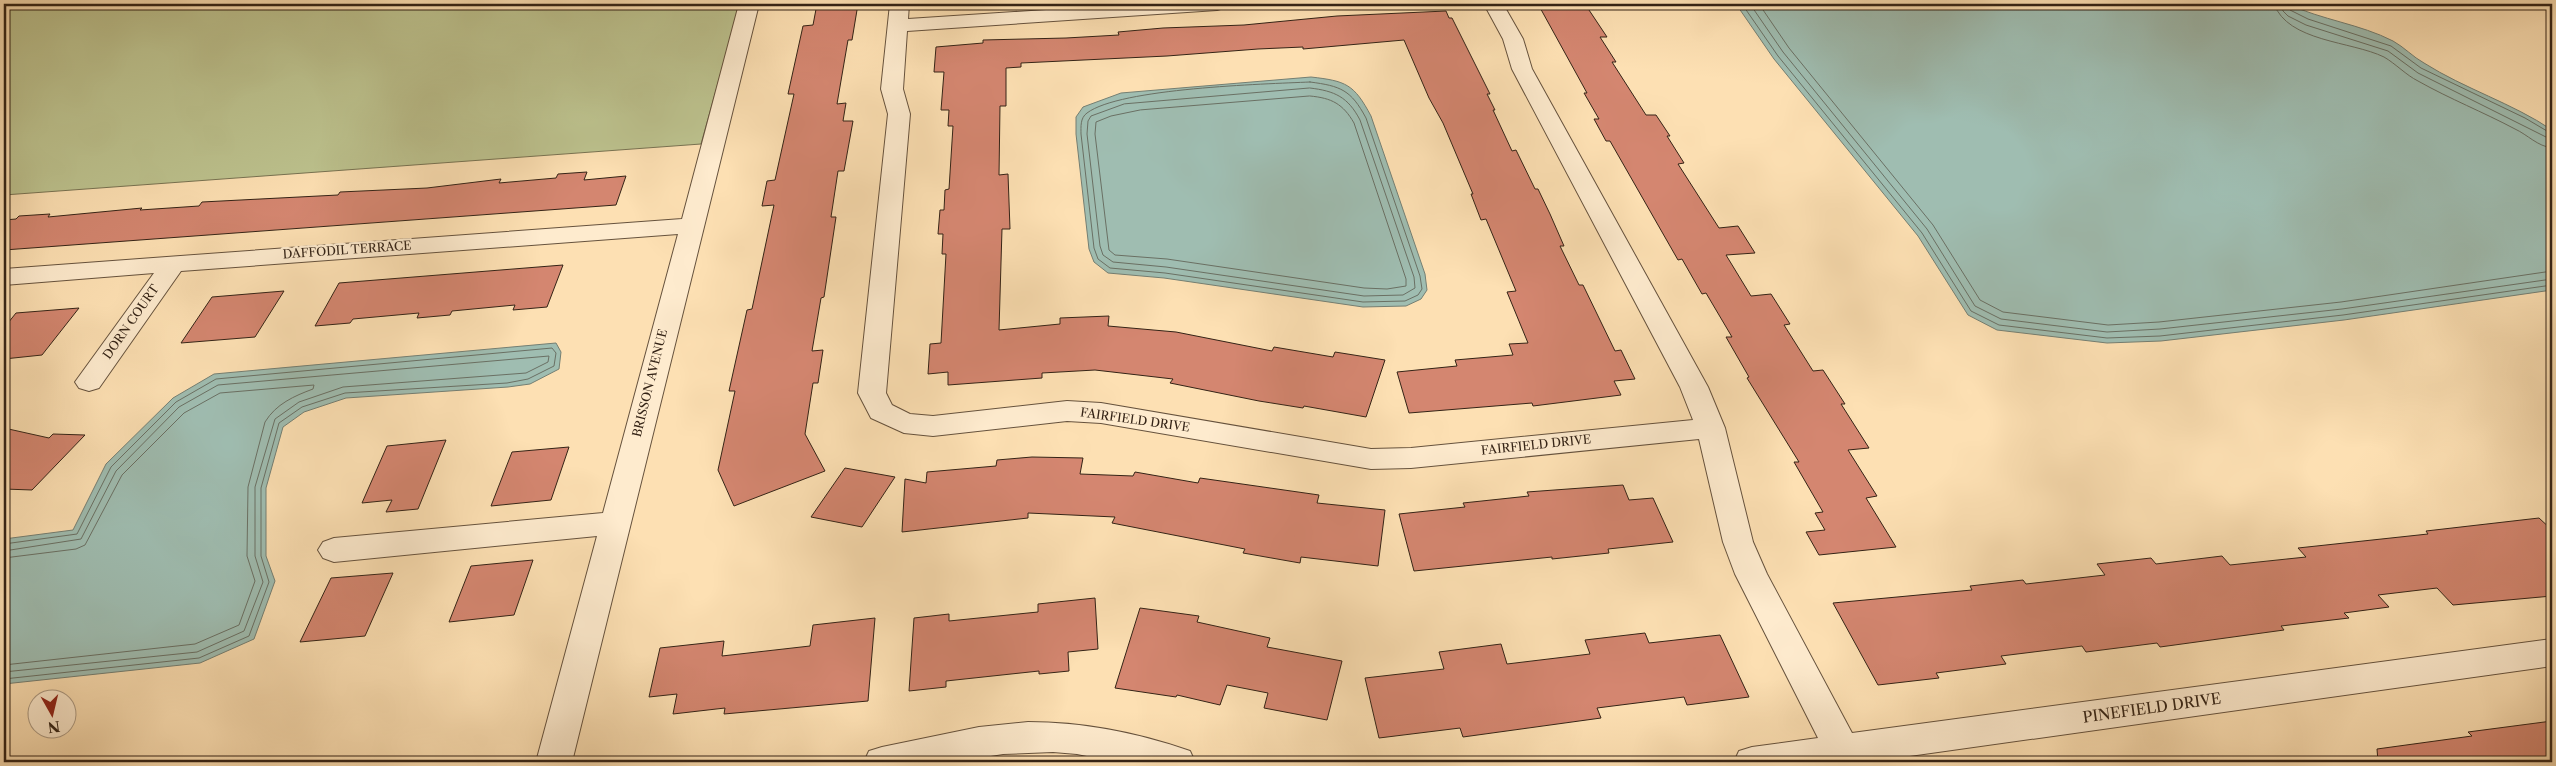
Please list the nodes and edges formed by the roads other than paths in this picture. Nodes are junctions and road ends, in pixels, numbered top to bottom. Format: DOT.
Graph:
graph roads {
  1 [pos="749,4"];
  2 [pos="1217,4"];
  3 [pos="1494,4"];
  4 [pos="899,15"];
  5 [pos="690,226"];
  6 [pos="174,263"];
  7 [pos="4,277"];
  8 [pos="89,382"];
  9 [pos="1710,428"];
  10 [pos="615,523"];
  11 [pos="334,550"];
  12 [pos="2552,653"];
  13 [pos="1846,756"];
  14 [pos="554,762"];
  15 [pos="882,762"];
  16 [pos="1177,762"];
  17 [pos="1752,762"];
  1 -- 5 [label="street, BRISSON AVENUE"];
  2 -- 4 [label="street"];
  3 -- 9 [label="street"];
  4 -- 9 [label="street, FAIRFIELD DRIVE"];
  5 -- 6 [label="street, DAFFODIL TERRACE"];
  5 -- 10 [label="street, BRISSON AVENUE"];
  6 -- 7 [label="street, DAFFODIL TERRACE"];
  6 -- 8 [label="street, DORN COURT"];
  9 -- 13 [label="street"];
  10 -- 11 [label="street"];
  10 -- 14 [label="street, BRISSON AVENUE"];
  12 -- 13 [label="street, PINEFIELD DRIVE"];
  13 -- 17 [label="street, PINEFIELD DRIVE"];
  15 -- 16 [label="street"];
}
